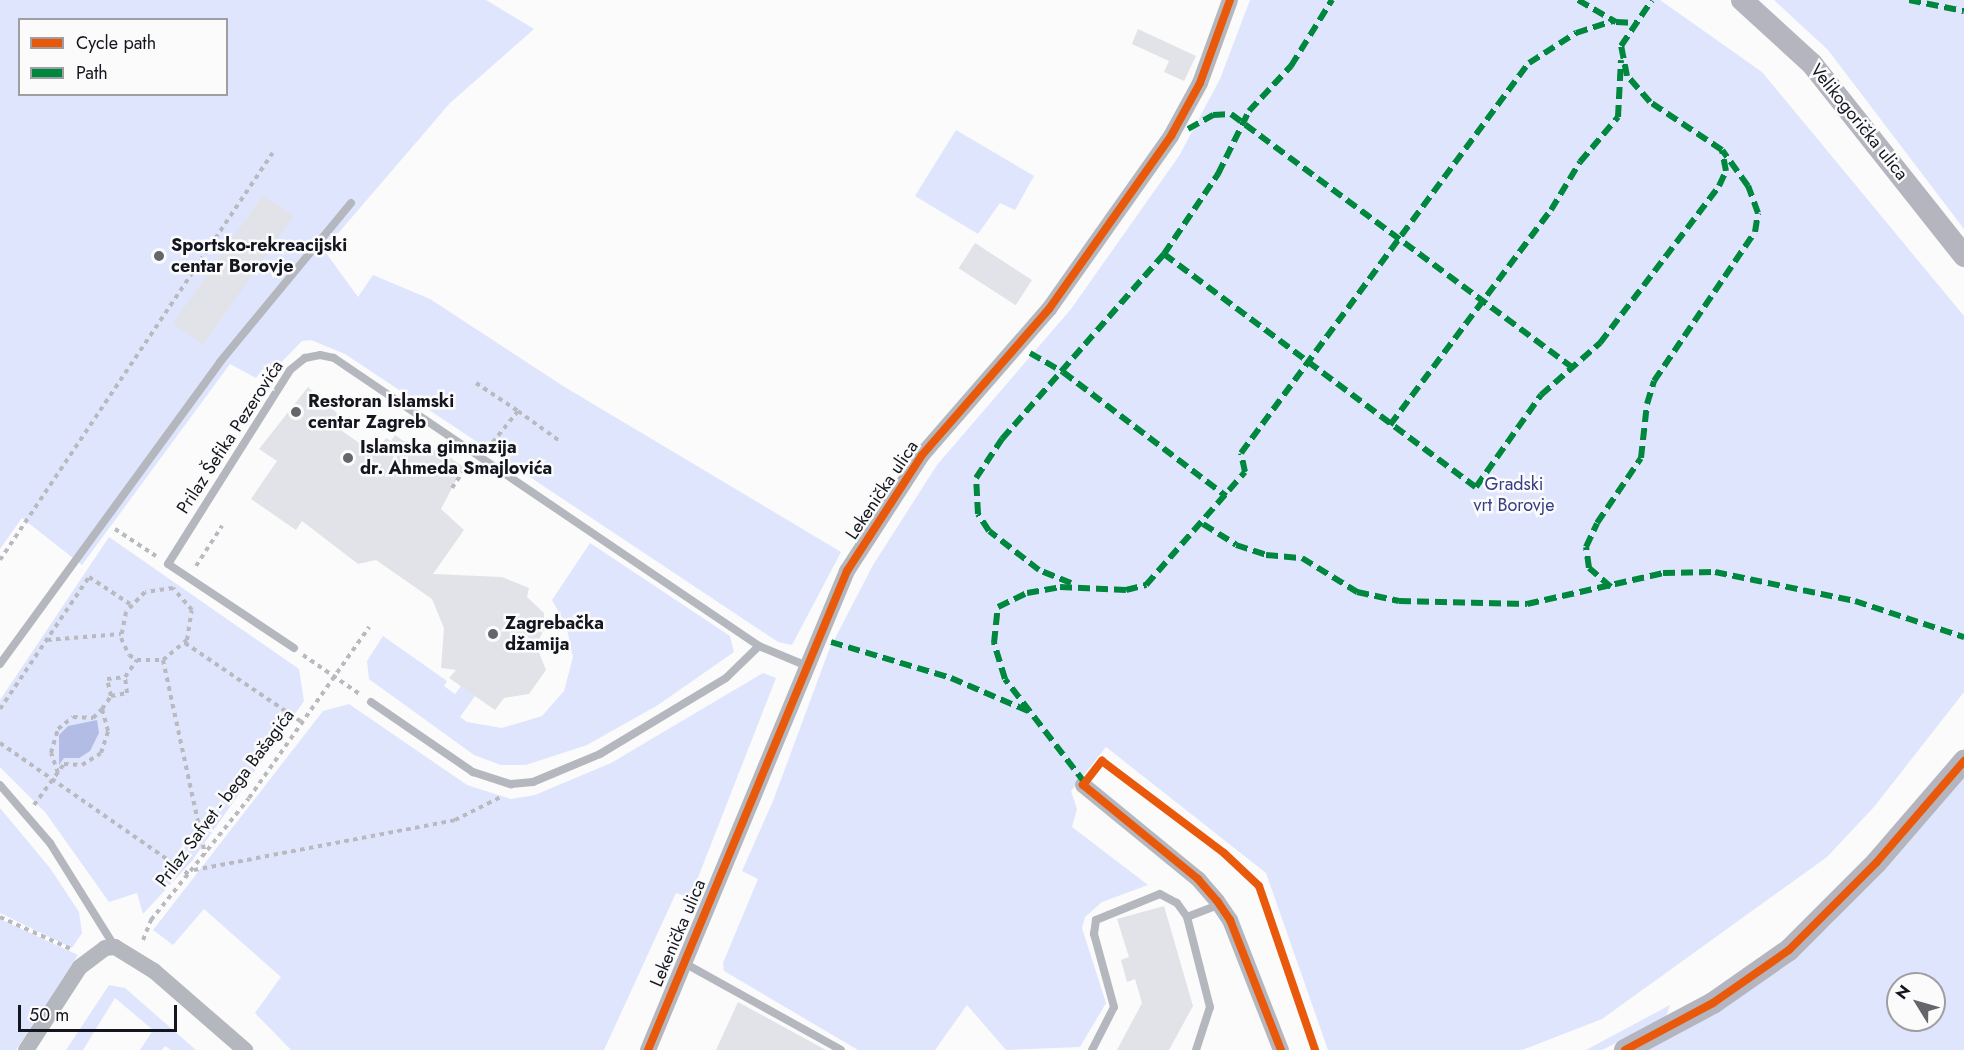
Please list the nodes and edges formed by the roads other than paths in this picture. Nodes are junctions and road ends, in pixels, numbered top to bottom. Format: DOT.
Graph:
graph roads {
  1 [pos="1230,0"];
  2 [pos="1742,0"];
  3 [pos="351,203"];
  4 [pos="1964,256"];
  5 [pos="759,646"];
  6 [pos="294,648"];
  7 [pos="0,664"];
  8 [pos="807,666"];
  9 [pos="371,702"];
  10 [pos="1964,761"];
  11 [pos="0,785"];
  12 [pos="1083,785"];
  13 [pos="1219,905"];
  14 [pos="1187,917"];
  15 [pos="115,946"];
  16 [pos="686,964"];
  17 [pos="651,1049"];
  18 [pos="26,1050"];
  19 [pos="245,1050"];
  20 [pos="842,1050"];
  21 [pos="1092,1050"];
  22 [pos="1196,1050"];
  23 [pos="1281,1050"];
  24 [pos="1625,1050"];
  1 -- 8 [label="street, Lekenička ulica"];
  2 -- 4 [label="street, Velikogorička ulica"];
  3 -- 7 [label="lane"];
  5 -- 6 [label="lane, Prilaz Šefika Pezerovića"];
  5 -- 8 [label="lane"];
  5 -- 9 [label="lane"];
  8 -- 16 [label="street, Lekenička ulica"];
  10 -- 24 [label="street"];
  11 -- 15 [label="lane"];
  12 -- 13 [label="street"];
  13 -- 14 [label="lane"];
  13 -- 23 [label="street"];
  14 -- 21 [label="lane"];
  14 -- 22 [label="lane"];
  15 -- 18 [label="street"];
  15 -- 19 [label="street"];
  16 -- 17 [label="street, Lekenička ulica"];
  16 -- 20 [label="lane"];
}
